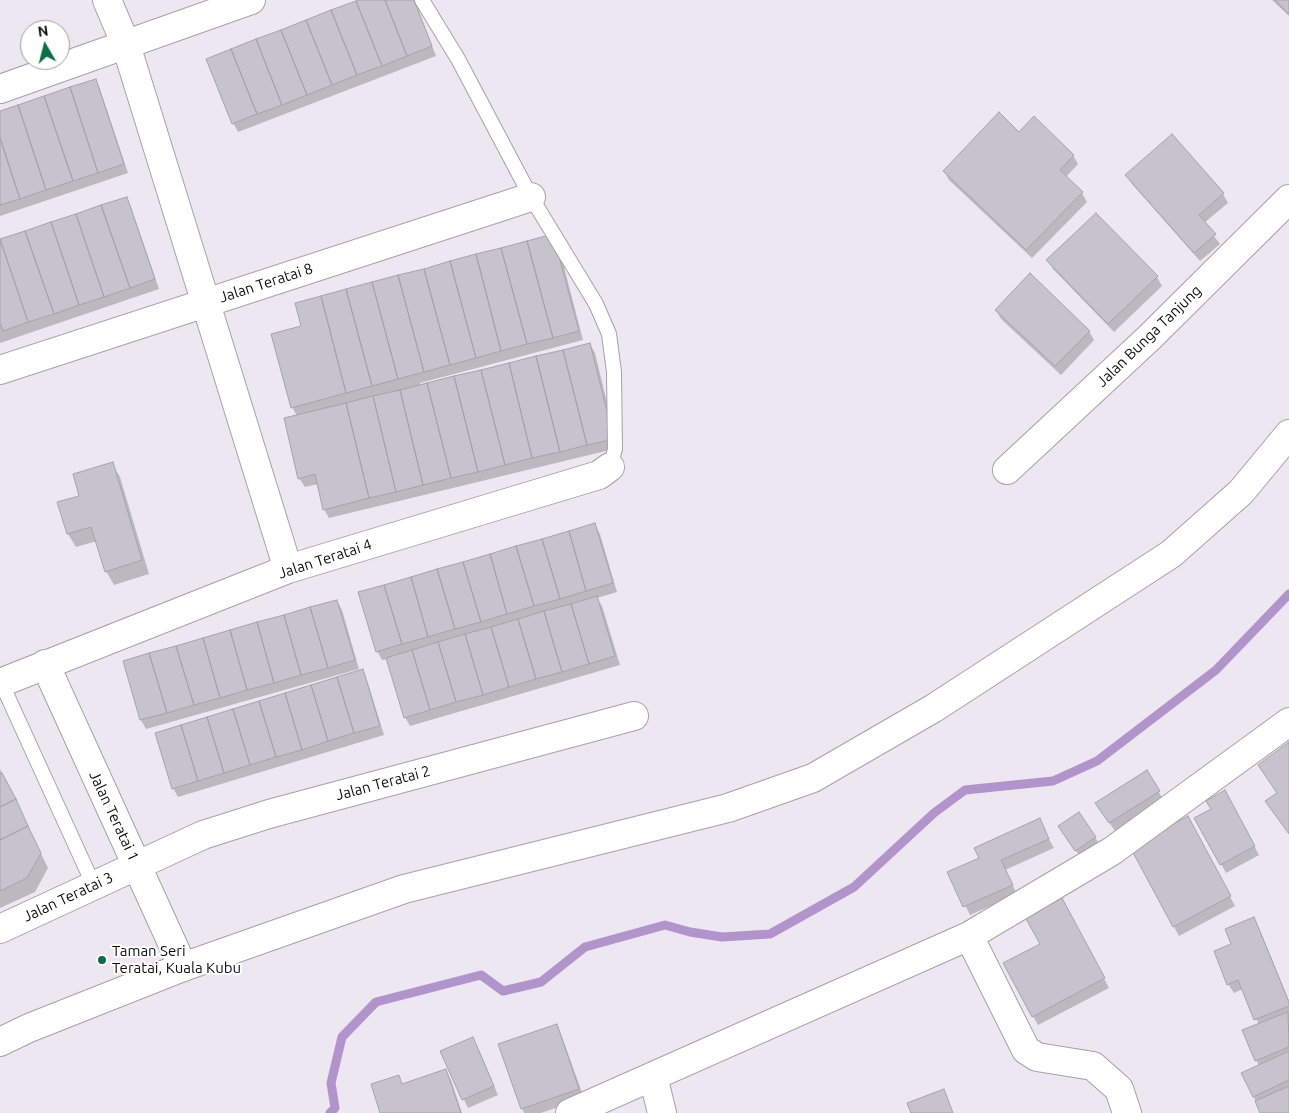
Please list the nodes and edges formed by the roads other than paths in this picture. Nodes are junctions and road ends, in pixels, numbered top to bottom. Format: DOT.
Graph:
graph roads {
  1 [pos="107,0"];
  2 [pos="251,0"];
  3 [pos="422,0"];
  4 [pos="126,45"];
  5 [pos="0,89"];
  6 [pos="531,197"];
  7 [pos="1289,199"];
  8 [pos="206,303"];
  9 [pos="0,370"];
  10 [pos="1289,434"];
  11 [pos="610,467"];
  12 [pos="1007,470"];
  13 [pos="288,569"];
  14 [pos="45,664"];
  15 [pos="0,682"];
  16 [pos="634,716"];
  17 [pos="1289,722"];
  18 [pos="136,865"];
  19 [pos="94,886"];
  20 [pos="0,929"];
  21 [pos="969,936"];
  22 [pos="184,967"];
  23 [pos="0,1042"];
  24 [pos="653,1076"];
  25 [pos="570,1113"];
  26 [pos="662,1113"];
  27 [pos="1127,1113"];
  1 -- 4 [label="street"];
  2 -- 4 [label="street"];
  3 -- 6 [label="lane"];
  4 -- 5 [label="street"];
  4 -- 8 [label="street"];
  6 -- 8 [label="street, Jalan Teratai 8"];
  6 -- 11 [label="lane"];
  7 -- 12 [label="street, Jalan Bunga Tanjung"];
  8 -- 9 [label="street, Jalan Teratai 8"];
  8 -- 13 [label="street"];
  10 -- 22 [label="street"];
  11 -- 13 [label="street, Jalan Teratai 4"];
  13 -- 14 [label="street, Jalan Teratai 4"];
  14 -- 15 [label="street, Jalan Teratai 4"];
  14 -- 18 [label="street, Jalan Teratai 1"];
  15 -- 19 [label="lane"];
  16 -- 18 [label="street, Jalan Teratai 2"];
  17 -- 21 [label="street"];
  18 -- 19 [label="street, Jalan Teratai 3"];
  18 -- 22 [label="street, Jalan Teratai 1"];
  19 -- 20 [label="street, Jalan Teratai 3"];
  21 -- 24 [label="street"];
  21 -- 27 [label="street"];
  22 -- 23 [label="street"];
  24 -- 25 [label="street"];
  24 -- 26 [label="street"];
}
